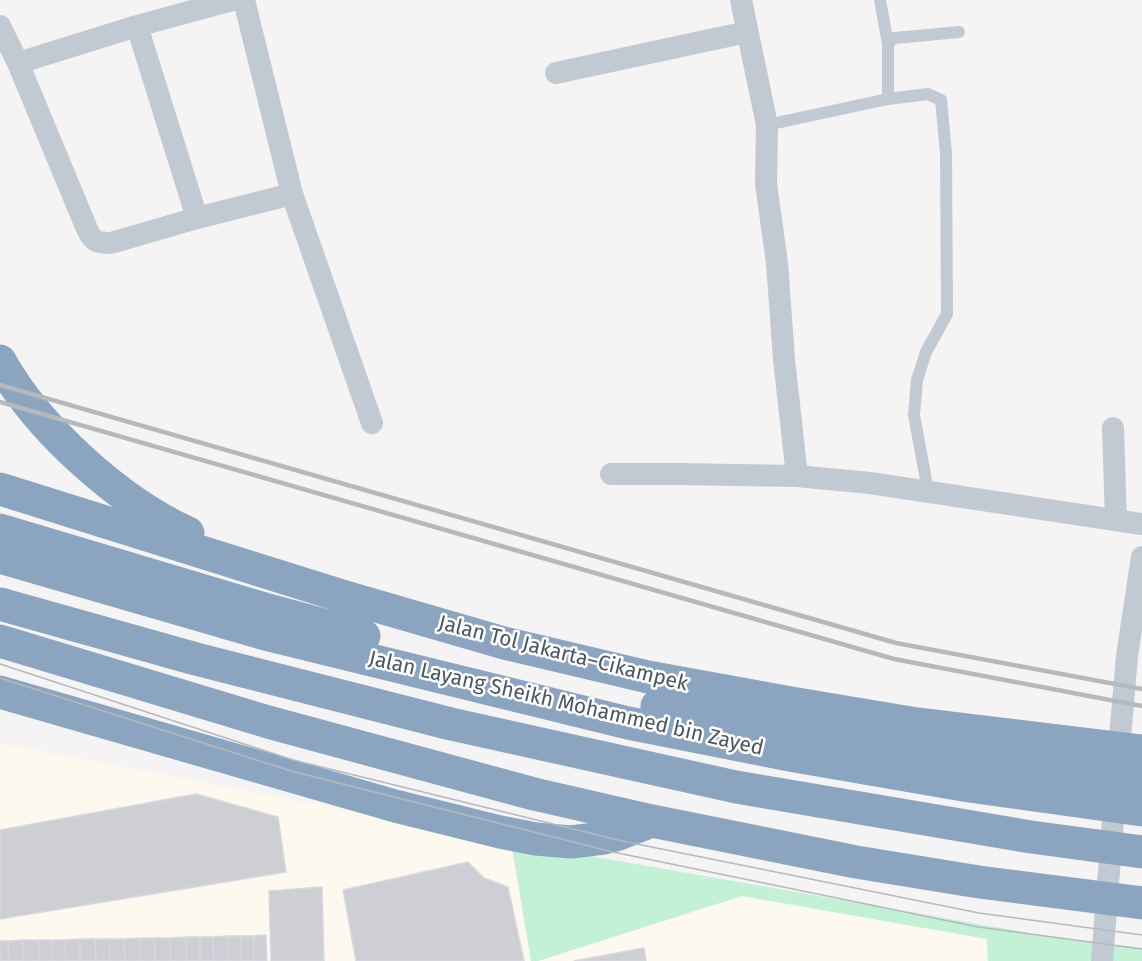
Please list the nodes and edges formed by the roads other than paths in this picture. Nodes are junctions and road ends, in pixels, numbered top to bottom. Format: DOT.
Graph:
graph roads {
  1 [pos="233,0"];
  2 [pos="244,0"];
  3 [pos="741,0"];
  4 [pos="880,0"];
  5 [pos="0,26"];
  6 [pos="137,26"];
  7 [pos="747,32"];
  8 [pos="959,32"];
  9 [pos="888,44"];
  10 [pos="18,63"];
  11 [pos="556,73"];
  12 [pos="888,99"];
  13 [pos="767,125"];
  14 [pos="292,194"];
  15 [pos="197,218"];
  16 [pos="0,361"];
  17 [pos="372,423"];
  18 [pos="1113,428"];
  19 [pos="611,474"];
  20 [pos="797,476"];
  21 [pos="0,489"];
  22 [pos="928,491"];
  23 [pos="1116,520"];
  24 [pos="1142,524"];
  25 [pos="0,530"];
  26 [pos="0,557"];
  27 [pos="1142,557"];
  28 [pos="342,596"];
  29 [pos="0,604"];
  30 [pos="0,641"];
  31 [pos="0,692"];
  32 [pos="1142,751"];
  33 [pos="1142,777"];
  34 [pos="1142,810"];
  35 [pos="652,820"];
  36 [pos="1142,852"];
  37 [pos="1142,903"];
  38 [pos="1102,954"];
  1 -- 6 [label="street"];
  2 -- 14 [label="street"];
  3 -- 7 [label="street"];
  4 -- 9 [label="lane"];
  5 -- 10 [label="street"];
  6 -- 10 [label="street"];
  6 -- 15 [label="street"];
  7 -- 11 [label="street"];
  7 -- 13 [label="street"];
  8 -- 9 [label="lane"];
  9 -- 12 [label="lane"];
  10 -- 15 [label="street"];
  12 -- 13 [label="lane"];
  12 -- 22 [label="lane"];
  13 -- 20 [label="street"];
  14 -- 15 [label="street"];
  14 -- 17 [label="street"];
  16 -- 28 [label="highway"];
  18 -- 23 [label="street"];
  19 -- 20 [label="street"];
  20 -- 22 [label="street"];
  21 -- 28 [label="highway, Jalan Tol Jakarta–Cikampek"];
  22 -- 23 [label="street"];
  23 -- 24 [label="street"];
  25 -- 33 [label="highway, Jalan Layang Sheikh Mohammed bin Zayed"];
  26 -- 34 [label="highway, Jalan Layang Sheikh Mohammed bin Zayed"];
  27 -- 38 [label="street"];
  28 -- 32 [label="highway, Jalan Tol Jakarta–Cikampek"];
  29 -- 36 [label="highway"];
  30 -- 35 [label="highway"];
  31 -- 35 [label="highway"];
  35 -- 37 [label="highway"];
}
